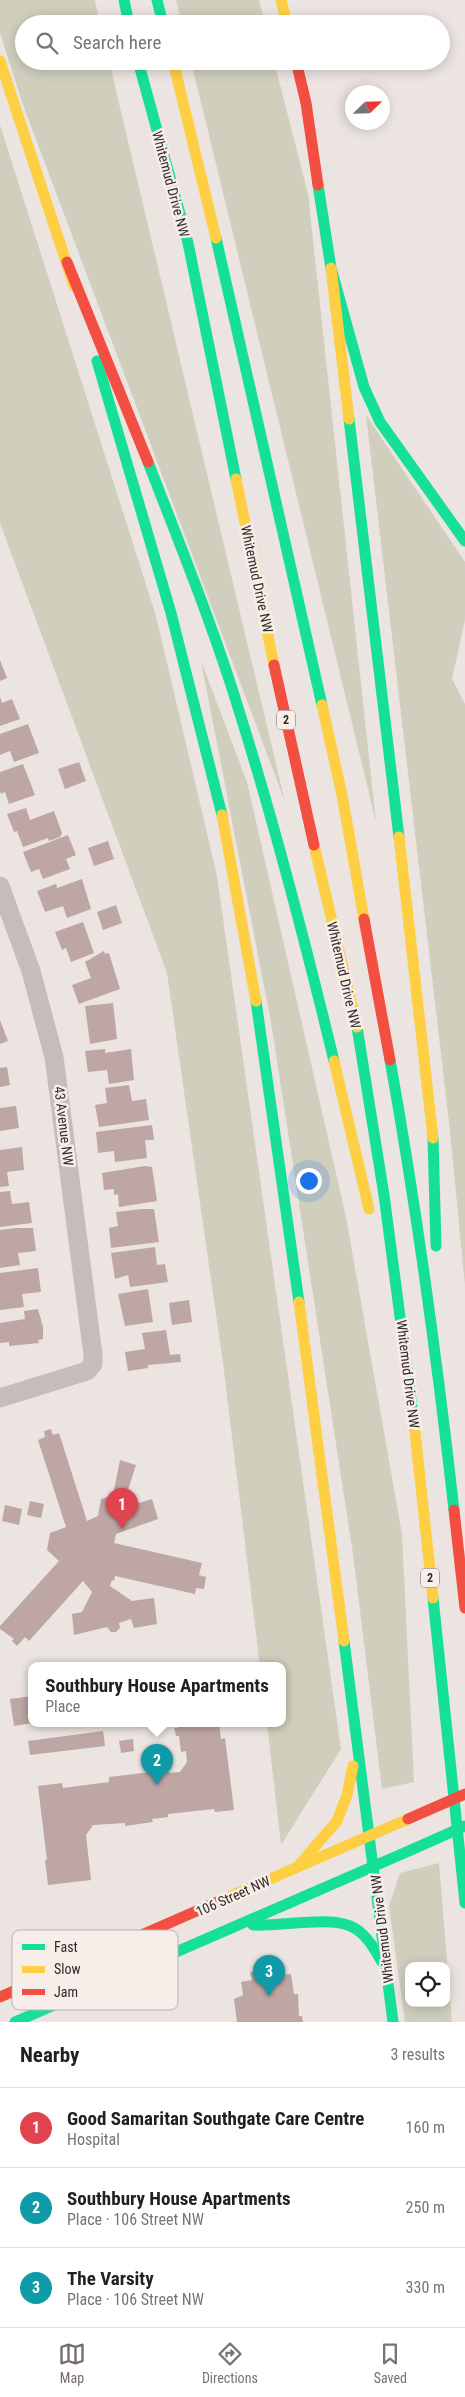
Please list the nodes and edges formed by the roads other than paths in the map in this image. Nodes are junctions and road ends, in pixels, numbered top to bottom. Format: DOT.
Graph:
graph roads {
  1 [pos="124,0"];
  2 [pos="157,0"];
  3 [pos="281,0"];
  4 [pos="127,15"];
  5 [pos="161,15"];
  6 [pos="285,15"];
  7 [pos="0,62"];
  8 [pos="140,70"];
  9 [pos="175,70"];
  10 [pos="298,70"];
  11 [pos="67,262"];
  12 [pos="331,268"];
  13 [pos="427,491"];
  14 [pos="465,519"];
  15 [pos="465,541"];
  16 [pos="0,886"];
  17 [pos="372,1219"];
  18 [pos="378,1248"];
  19 [pos="436,1258"];
  20 [pos="437,1278"];
  21 [pos="439,1375"];
  22 [pos="410,1383"];
  23 [pos="0,1398"];
  24 [pos="465,1608"];
  25 [pos="356,1750"];
  26 [pos="465,1794"];
  27 [pos="465,1826"];
  28 [pos="371,1837"];
  29 [pos="374,1866"];
  30 [pos="296,1868"];
  31 [pos="465,1903"];
  32 [pos="244,1923"];
  33 [pos="154,1930"];
  34 [pos="178,1952"];
  35 [pos="386,1970"];
  36 [pos="12,1992"];
  37 [pos="0,1997"];
  38 [pos="43,2010"];
  39 [pos="15,2022"];
  40 [pos="393,2022"];
  1 -- 4 [label="main road"];
  2 -- 5 [label="main road"];
  3 -- 6 [label="main road"];
  7 -- 11 [label="main road"];
  8 -- 22 [label="main road, Whitemud Drive NW / 2"];
  9 -- 21 [label="main road, Whitemud Drive NW"];
  10 -- 12 [label="main road"];
  11 -- 17 [label="main road"];
  11 -- 25 [label="main road, Whitemud Drive NW"];
  12 -- 13 [label="main road"];
  12 -- 19 [label="main road"];
  13 -- 14 [label="main road"];
  13 -- 15 [label="main road"];
  16 -- 23 [label="street, 43 Avenue NW"];
  18 -- 22 [label="main road"];
  20 -- 21 [label="main road"];
  21 -- 24 [label="main road, Whitemud Drive NW"];
  22 -- 31 [label="main road, Whitemud Drive NW / 2"];
  25 -- 28 [label="main road, Whitemud Drive NW"];
  25 -- 30 [label="main road"];
  26 -- 28 [label="main road, 106 Street NW, bridge"];
  27 -- 29 [label="main road, 106 Street NW, bridge"];
  28 -- 29 [label="main road, Whitemud Drive NW"];
  28 -- 30 [label="main road, 106 Street NW"];
  29 -- 32 [label="main road, 106 Street NW"];
  29 -- 35 [label="main road, Whitemud Drive NW"];
  30 -- 33 [label="main road, 106 Street NW"];
  32 -- 34 [label="main road, 106 Street NW"];
  32 -- 35 [label="main road"];
  35 -- 40 [label="main road, Whitemud Drive NW"];
  36 -- 37 [label="main road, 106 Street NW"];
  38 -- 39 [label="main road, 106 Street NW"];
}
